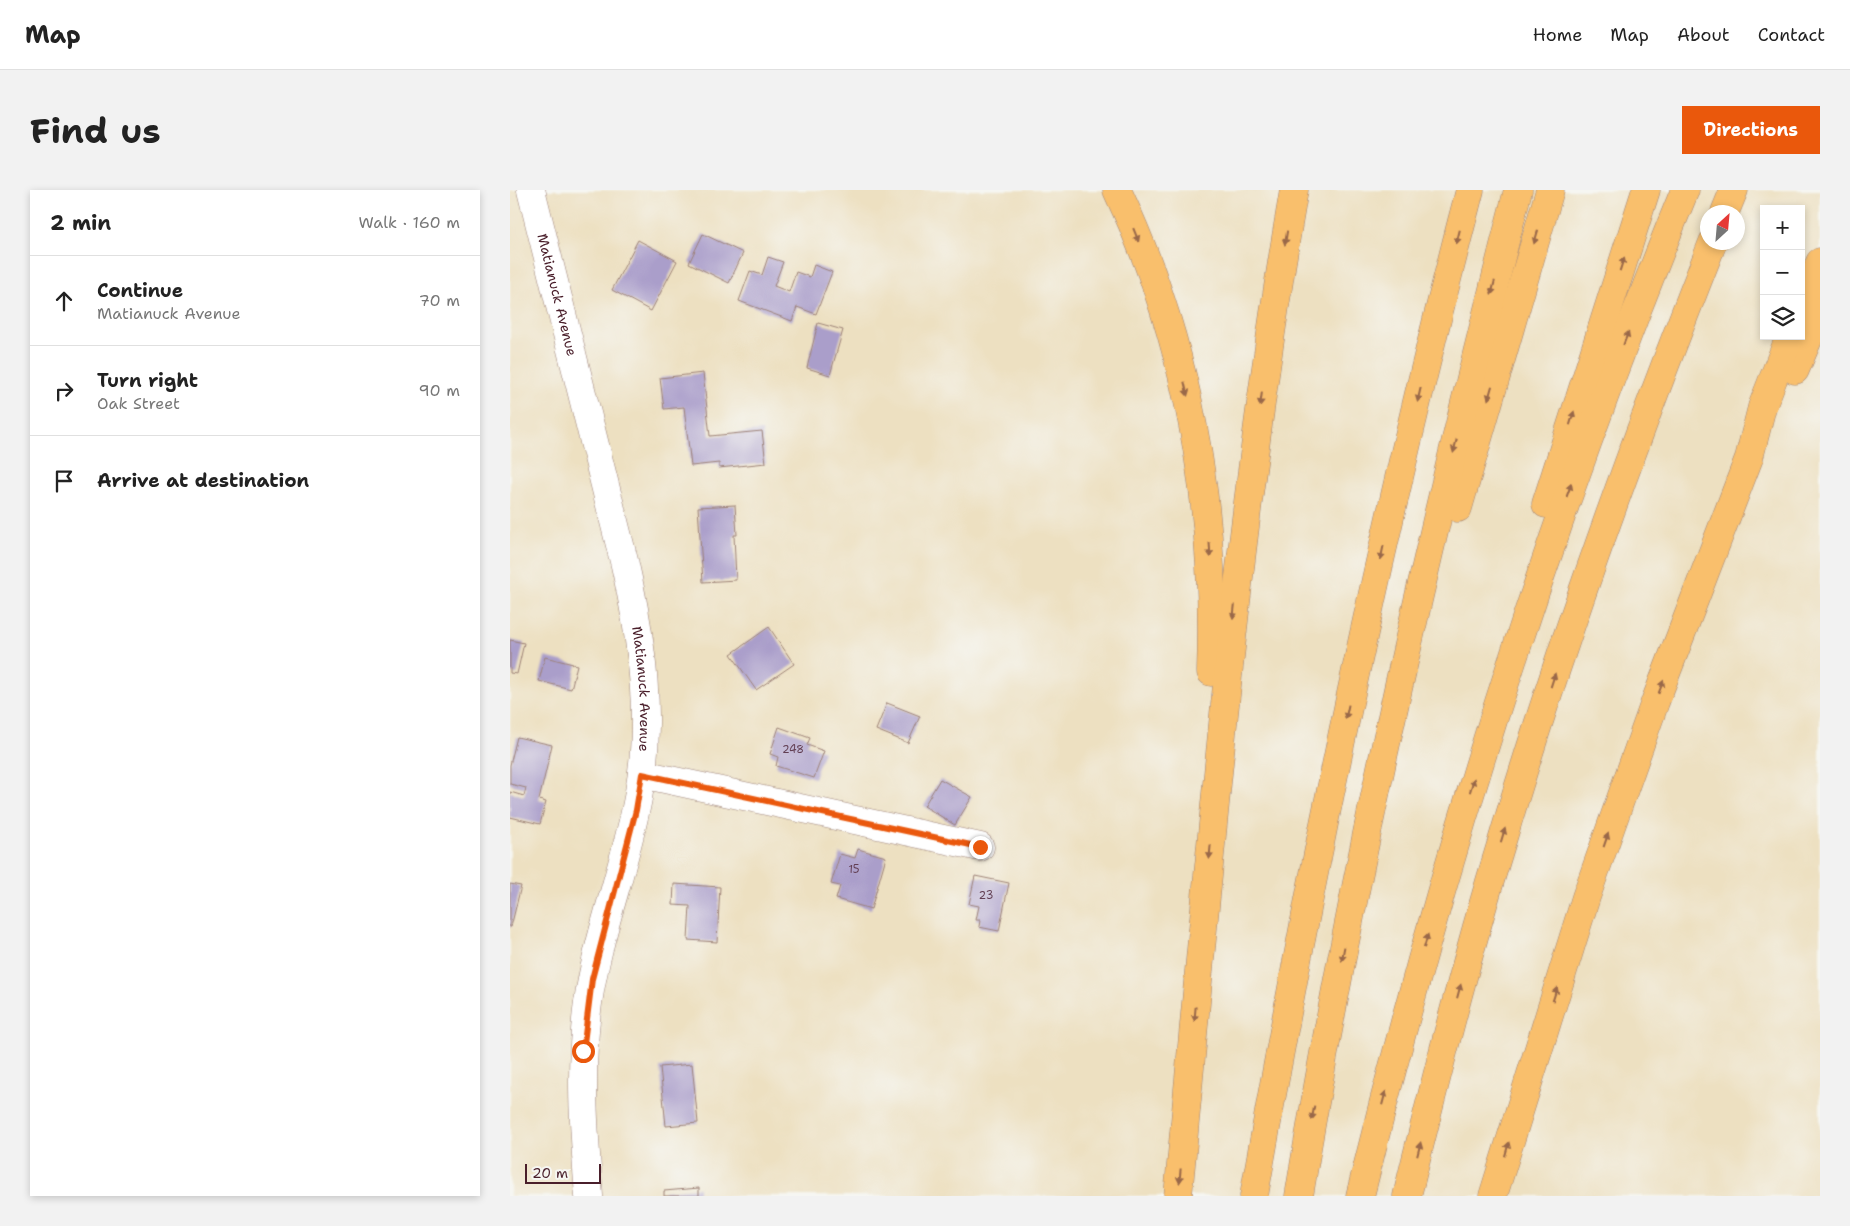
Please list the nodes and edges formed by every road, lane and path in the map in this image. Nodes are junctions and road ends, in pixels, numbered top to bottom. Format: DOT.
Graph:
graph roads {
  1 [pos="531,190"];
  2 [pos="1117,190"];
  3 [pos="1294,190"];
  4 [pos="1470,190"];
  5 [pos="1518,190"];
  6 [pos="1550,190"];
  7 [pos="1646,190"];
  8 [pos="1685,190"];
  9 [pos="1734,190"];
  10 [pos="1728,205"];
  11 [pos="1710,250"];
  12 [pos="1820,262"];
  13 [pos="1805,299"];
  14 [pos="1820,311"];
  15 [pos="1788,340"];
  16 [pos="1749,458"];
  17 [pos="1498,702"];
  18 [pos="642,774"];
  19 [pos="1215,804"];
  20 [pos="980,847"];
  21 [pos="1353,906"];
  22 [pos="589,1196"];
  23 [pos="1178,1196"];
  24 [pos="1254,1196"];
  25 [pos="1299,1196"];
  26 [pos="1360,1196"];
  27 [pos="1407,1196"];
  28 [pos="1493,1196"];
  1 -- 18 [label="street, Matianuck Avenue"];
  2 -- 19 [label="highway, one-way"];
  3 -- 19 [label="highway, one-way"];
  4 -- 24 [label="highway, one-way"];
  5 -- 21 [label="highway, one-way"];
  6 -- 21 [label="highway, one-way"];
  17 -- 7 [label="highway, one-way"];
  17 -- 8 [label="highway, one-way"];
  9 -- 10 [label="highway"];
  27 -- 11 [label="highway, one-way"];
  12 -- 13 [label="highway"];
  14 -- 16 [label="highway"];
  15 -- 16 [label="highway"];
  28 -- 16 [label="highway, one-way"];
  26 -- 17 [label="highway, one-way"];
  18 -- 20 [label="street"];
  18 -- 22 [label="street, Matianuck Avenue"];
  19 -- 23 [label="highway, one-way"];
  21 -- 25 [label="highway, one-way"];
}
